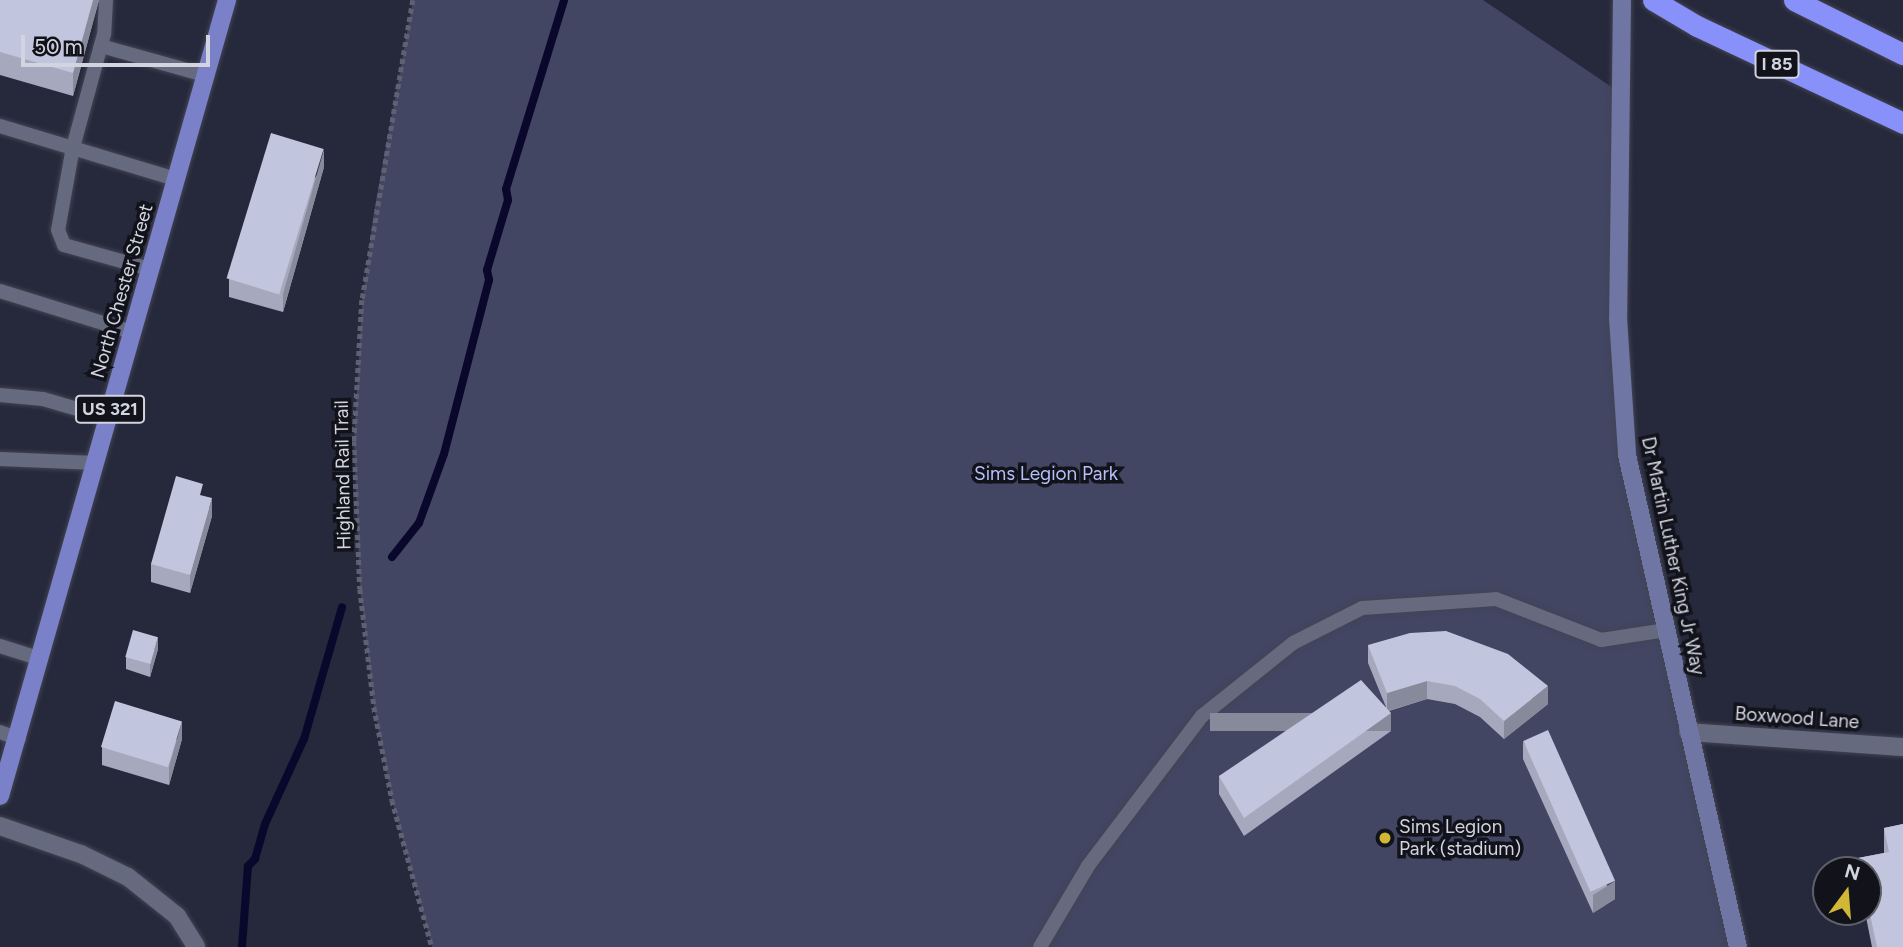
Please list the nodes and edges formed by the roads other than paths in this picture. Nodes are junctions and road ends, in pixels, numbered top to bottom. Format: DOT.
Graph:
graph roads {
  1 [pos="106,0"];
  2 [pos="227,0"];
  3 [pos="1622,0"];
  4 [pos="1653,0"];
  5 [pos="1794,0"];
  6 [pos="99,36"];
  7 [pos="1903,54"];
  8 [pos="205,75"];
  9 [pos="1903,123"];
  10 [pos="0,126"];
  11 [pos="73,147"];
  12 [pos="176,179"];
  13 [pos="150,269"];
  14 [pos="0,291"];
  15 [pos="132,332"];
  16 [pos="0,395"];
  17 [pos="108,418"];
  18 [pos="0,459"];
  19 [pos="96,463"];
  20 [pos="1666,630"];
  21 [pos="0,646"];
  22 [pos="41,659"];
  23 [pos="0,732"];
  24 [pos="1688,732"];
  25 [pos="19,738"];
  26 [pos="1903,747"];
  27 [pos="0,796"];
  28 [pos="0,825"];
  29 [pos="196,947"];
  30 [pos="1040,947"];
  31 [pos="1738,947"];
  1 -- 6 [label="lane"];
  2 -- 8 [label="main road, North Chester Street / US 321"];
  3 -- 20 [label="main road, Dr Martin Luther King Jr Way"];
  4 -- 9 [label="highway, I 85"];
  5 -- 7 [label="highway"];
  6 -- 8 [label="lane"];
  6 -- 11 [label="lane"];
  8 -- 12 [label="main road, North Chester Street / US 321"];
  10 -- 11 [label="lane"];
  11 -- 12 [label="lane"];
  11 -- 13 [label="lane"];
  12 -- 13 [label="main road, North Chester Street / US 321"];
  13 -- 15 [label="main road, North Chester Street / US 321"];
  14 -- 15 [label="lane"];
  15 -- 17 [label="main road, North Chester Street / US 321"];
  16 -- 17 [label="lane"];
  17 -- 19 [label="main road, North Chester Street / US 321"];
  18 -- 19 [label="lane"];
  19 -- 22 [label="main road, North Chester Street / US 321"];
  20 -- 24 [label="main road, Dr Martin Luther King Jr Way"];
  20 -- 30 [label="lane"];
  21 -- 22 [label="lane"];
  22 -- 25 [label="main road, North Chester Street / US 321"];
  23 -- 25 [label="lane"];
  24 -- 26 [label="street, Boxwood Lane"];
  24 -- 31 [label="main road, Dr Martin Luther King Jr Way"];
  25 -- 27 [label="main road, North Chester Street / US 321"];
  28 -- 29 [label="street"];
}
